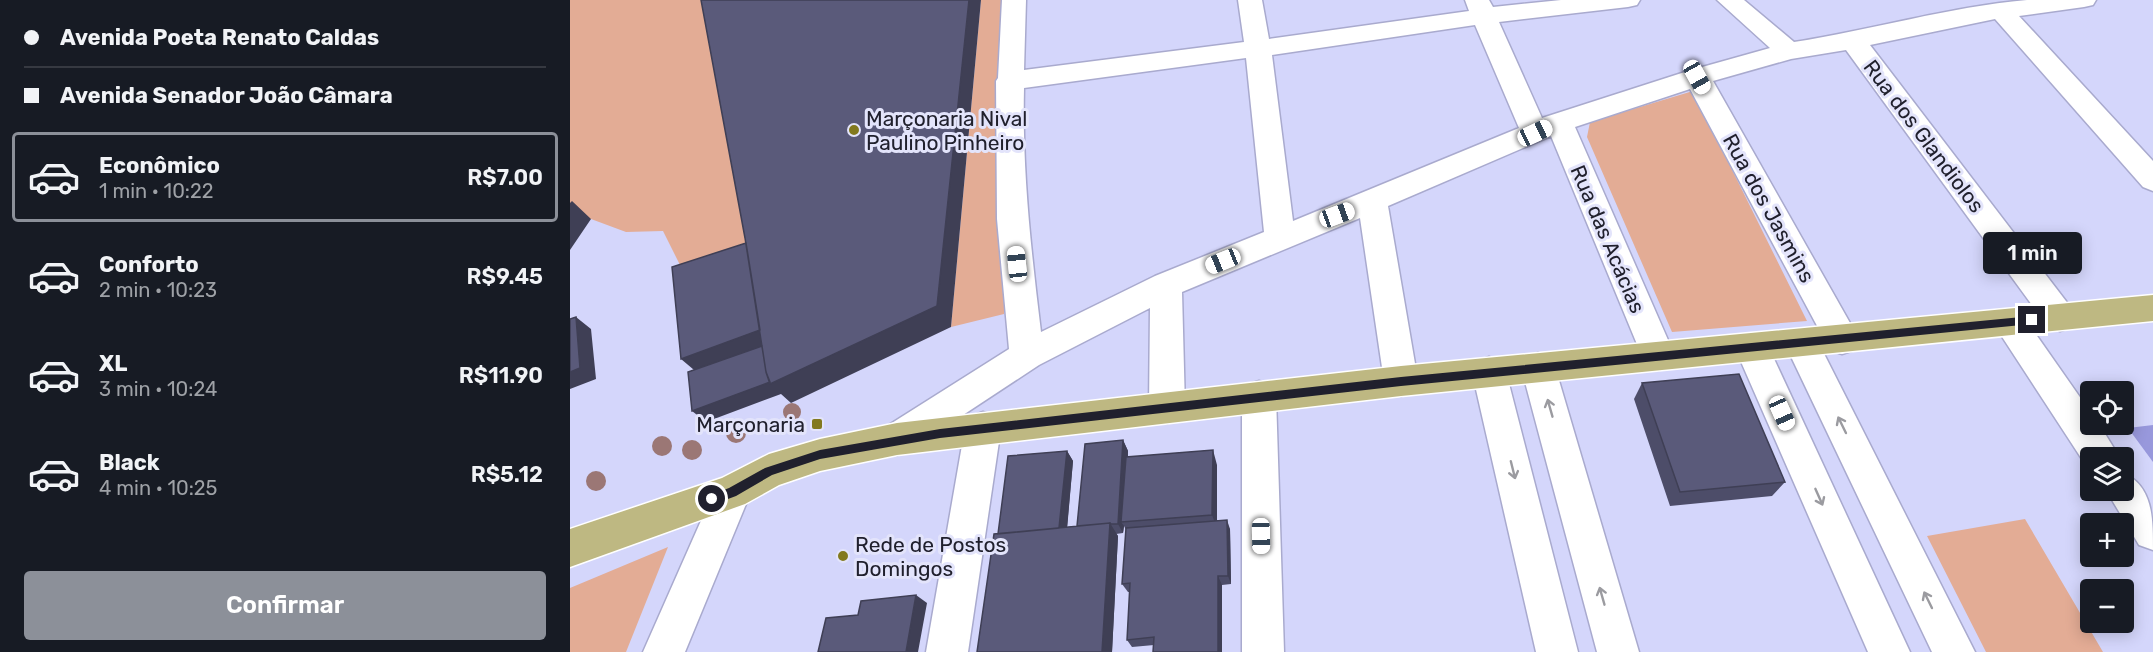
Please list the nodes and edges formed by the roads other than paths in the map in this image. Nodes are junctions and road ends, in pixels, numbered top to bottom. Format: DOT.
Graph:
graph roads {
  1 [pos="1014,0"];
  2 [pos="1250,0"];
  3 [pos="1628,0"];
  4 [pos="1729,0"];
  5 [pos="2084,0"];
  6 [pos="1480,8"];
  7 [pos="1964,8"];
  8 [pos="2001,11"];
  9 [pos="1853,41"];
  10 [pos="1258,48"];
  11 [pos="1789,51"];
  12 [pos="1697,77"];
  13 [pos="1009,81"];
  14 [pos="1547,127"];
  15 [pos="2153,180"];
  16 [pos="1372,201"];
  17 [pos="1280,238"];
  18 [pos="1166,285"];
  19 [pos="2150,312"];
  20 [pos="2060,318"];
  21 [pos="2008,323"];
  22 [pos="1842,340"];
  23 [pos="1802,344"];
  24 [pos="1752,348"];
  25 [pos="1027,355"];
  26 [pos="1658,356"];
  27 [pos="1538,367"];
  28 [pos="1489,372"];
  29 [pos="1401,381"];
  30 [pos="1259,396"];
  31 [pos="1167,408"];
  32 [pos="983,428"];
  33 [pos="897,439"];
  34 [pos="2094,447"];
  35 [pos="732,492"];
  36 [pos="2132,501"];
  37 [pos="2153,532"];
  38 [pos="570,548"];
  39 [pos="664,652"];
  40 [pos="948,652"];
  41 [pos="1263,652"];
  42 [pos="1557,652"];
  43 [pos="1618,652"];
  44 [pos="1889,652"];
  45 [pos="1954,652"];
  1 -- 13 [label="street"];
  2 -- 10 [label="street"];
  3 -- 6 [label="street"];
  4 -- 11 [label="street"];
  5 -- 8 [label="street"];
  6 -- 10 [label="street"];
  6 -- 14 [label="street, Rua das Acácias"];
  7 -- 8 [label="street"];
  7 -- 9 [label="street"];
  8 -- 15 [label="street"];
  9 -- 11 [label="street"];
  9 -- 20 [label="street, Rua dos Glandiolos"];
  10 -- 13 [label="street"];
  10 -- 17 [label="street"];
  11 -- 12 [label="street"];
  12 -- 14 [label="street"];
  12 -- 22 [label="street, Rua dos Jasmins"];
  13 -- 25 [label="street"];
  14 -- 16 [label="street"];
  14 -- 26 [label="street, Rua das Acácias"];
  16 -- 17 [label="street"];
  16 -- 29 [label="street"];
  17 -- 18 [label="street"];
  18 -- 25 [label="street"];
  18 -- 31 [label="street"];
  19 -- 20 [label="main road"];
  20 -- 21 [label="main road"];
  21 -- 22 [label="main road"];
  21 -- 34 [label="street"];
  22 -- 23 [label="main road"];
  23 -- 24 [label="main road"];
  45 -- 23 [label="street, one-way"];
  24 -- 26 [label="main road"];
  24 -- 44 [label="street, one-way"];
  25 -- 33 [label="street"];
  26 -- 27 [label="main road"];
  27 -- 28 [label="main road"];
  43 -- 27 [label="street, one-way"];
  28 -- 29 [label="main road"];
  28 -- 42 [label="street, one-way"];
  29 -- 30 [label="main road"];
  30 -- 31 [label="main road"];
  30 -- 41 [label="street"];
  31 -- 32 [label="main road"];
  32 -- 33 [label="main road"];
  32 -- 40 [label="street"];
  33 -- 35 [label="main road"];
  35 -- 38 [label="main road"];
  35 -- 39 [label="street"];
  36 -- 37 [label="street"];
}
